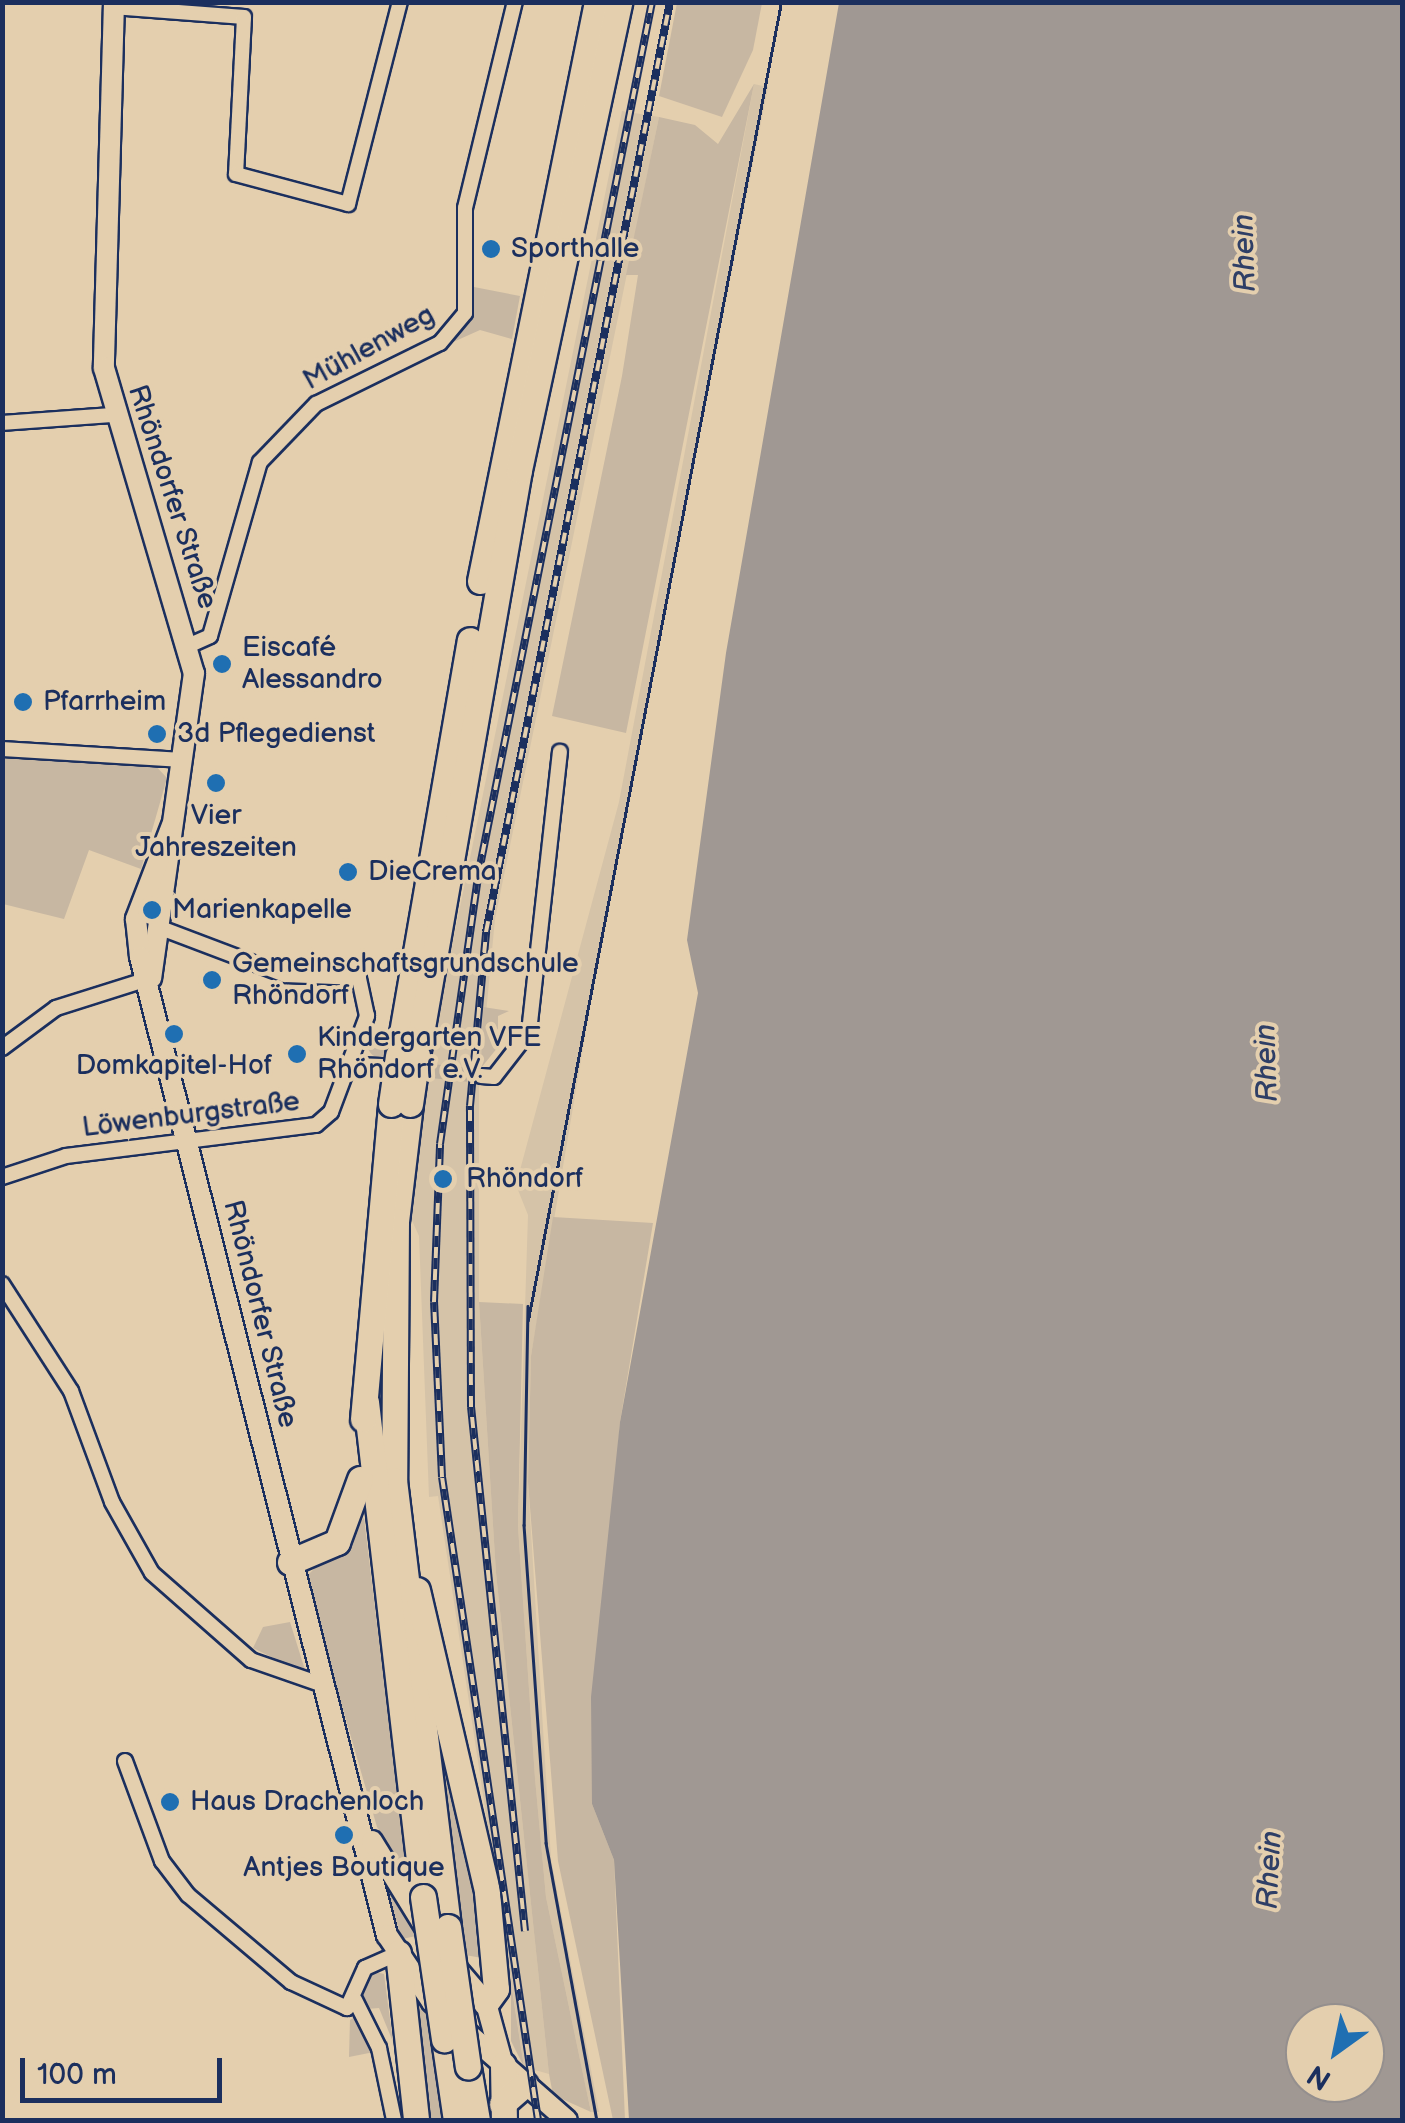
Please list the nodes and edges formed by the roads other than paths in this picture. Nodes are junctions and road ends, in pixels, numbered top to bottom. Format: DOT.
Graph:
graph roads {
  1 [pos="400,2"];
  2 [pos="515,2"];
  3 [pos="597,2"];
  4 [pos="619,2"];
  5 [pos="114,5"];
  6 [pos="112,415"];
  7 [pos="2,423"];
  8 [pos="190,646"];
  9 [pos="2,749"];
  10 [pos="560,752"];
  11 [pos="184,760"];
  12 [pos="172,825"];
  13 [pos="162,934"];
  14 [pos="137,941"];
  15 [pos="151,978"];
  16 [pos="2,1048"];
  17 [pos="399,1060"];
  18 [pos="353,1064"];
  19 [pos="481,1076"];
  20 [pos="401,1104"];
  21 [pos="187,1139"];
  22 [pos="2,1176"];
  23 [pos="2,1284"];
  24 [pos="366,1402"];
  25 [pos="394,1480"];
  26 [pos="290,1562"];
  27 [pos="326,1686"];
  28 [pos="125,1761"];
  29 [pos="360,1820"];
  30 [pos="445,1939"];
  31 [pos="398,1953"];
  32 [pos="355,2000"];
  33 [pos="432,2002"];
  34 [pos="486,2004"];
  35 [pos="503,2065"];
  36 [pos="525,2084"];
  37 [pos="503,2112"];
  38 [pos="394,2120"];
  39 [pos="416,2120"];
  40 [pos="456,2120"];
  41 [pos="477,2120"];
  42 [pos="567,2120"];
  1 -- 5 [label="street"];
  2 -- 8 [label="street, Mühlenweg"];
  3 -- 17 [label="highway"];
  4 -- 17 [label="highway"];
  5 -- 6 [label="main road, Rhöndorfer Straße"];
  6 -- 7 [label="street"];
  6 -- 8 [label="main road, Rhöndorfer Straße"];
  8 -- 11 [label="main road, Rhöndorfer Straße"];
  9 -- 11 [label="street"];
  10 -- 19 [label="street"];
  11 -- 12 [label="main road, Rhöndorfer Straße"];
  12 -- 13 [label="main road, Rhöndorfer Straße"];
  12 -- 14 [label="main road, Rhöndorfer Straße"];
  13 -- 14 [label="main road"];
  13 -- 15 [label="main road, Rhöndorfer Straße"];
  13 -- 18 [label="street"];
  14 -- 15 [label="main road, Rhöndorfer Straße"];
  15 -- 16 [label="street"];
  15 -- 21 [label="main road, Rhöndorfer Straße"];
  17 -- 18 [label="street"];
  17 -- 20 [label="highway, bridge"];
  18 -- 21 [label="street, Löwenburgstraße"];
  20 -- 24 [label="highway"];
  20 -- 25 [label="highway"];
  21 -- 22 [label="street, Löwenburgstraße"];
  21 -- 26 [label="main road, Rhöndorfer Straße"];
  23 -- 27 [label="street"];
  24 -- 26 [label="highway"];
  24 -- 40 [label="highway, bridge"];
  25 -- 30 [label="highway"];
  25 -- 34 [label="highway"];
  26 -- 27 [label="main road, Rhöndorfer Straße"];
  27 -- 29 [label="main road, Rhöndorfer Straße"];
  28 -- 32 [label="street"];
  29 -- 30 [label="main road, Rhöndorfer Straße"];
  29 -- 31 [label="main road, Rhöndorfer Straße"];
  30 -- 31 [label="main road"];
  30 -- 34 [label="main road, Rhöndorfer Straße"];
  30 -- 41 [label="highway, bridge"];
  31 -- 32 [label="street"];
  31 -- 33 [label="main road, Rhöndorfer Straße"];
  31 -- 39 [label="highway"];
  32 -- 38 [label="street"];
  33 -- 34 [label="main road"];
  33 -- 35 [label="main road, Rhöndorfer Straße"];
  34 -- 35 [label="main road, Rhöndorfer Straße"];
  35 -- 36 [label="main road, Rhöndorfer Straße"];
  35 -- 37 [label="highway"];
  36 -- 37 [label="highway"];
  36 -- 42 [label="main road, Rhöndorfer Straße"];
}
